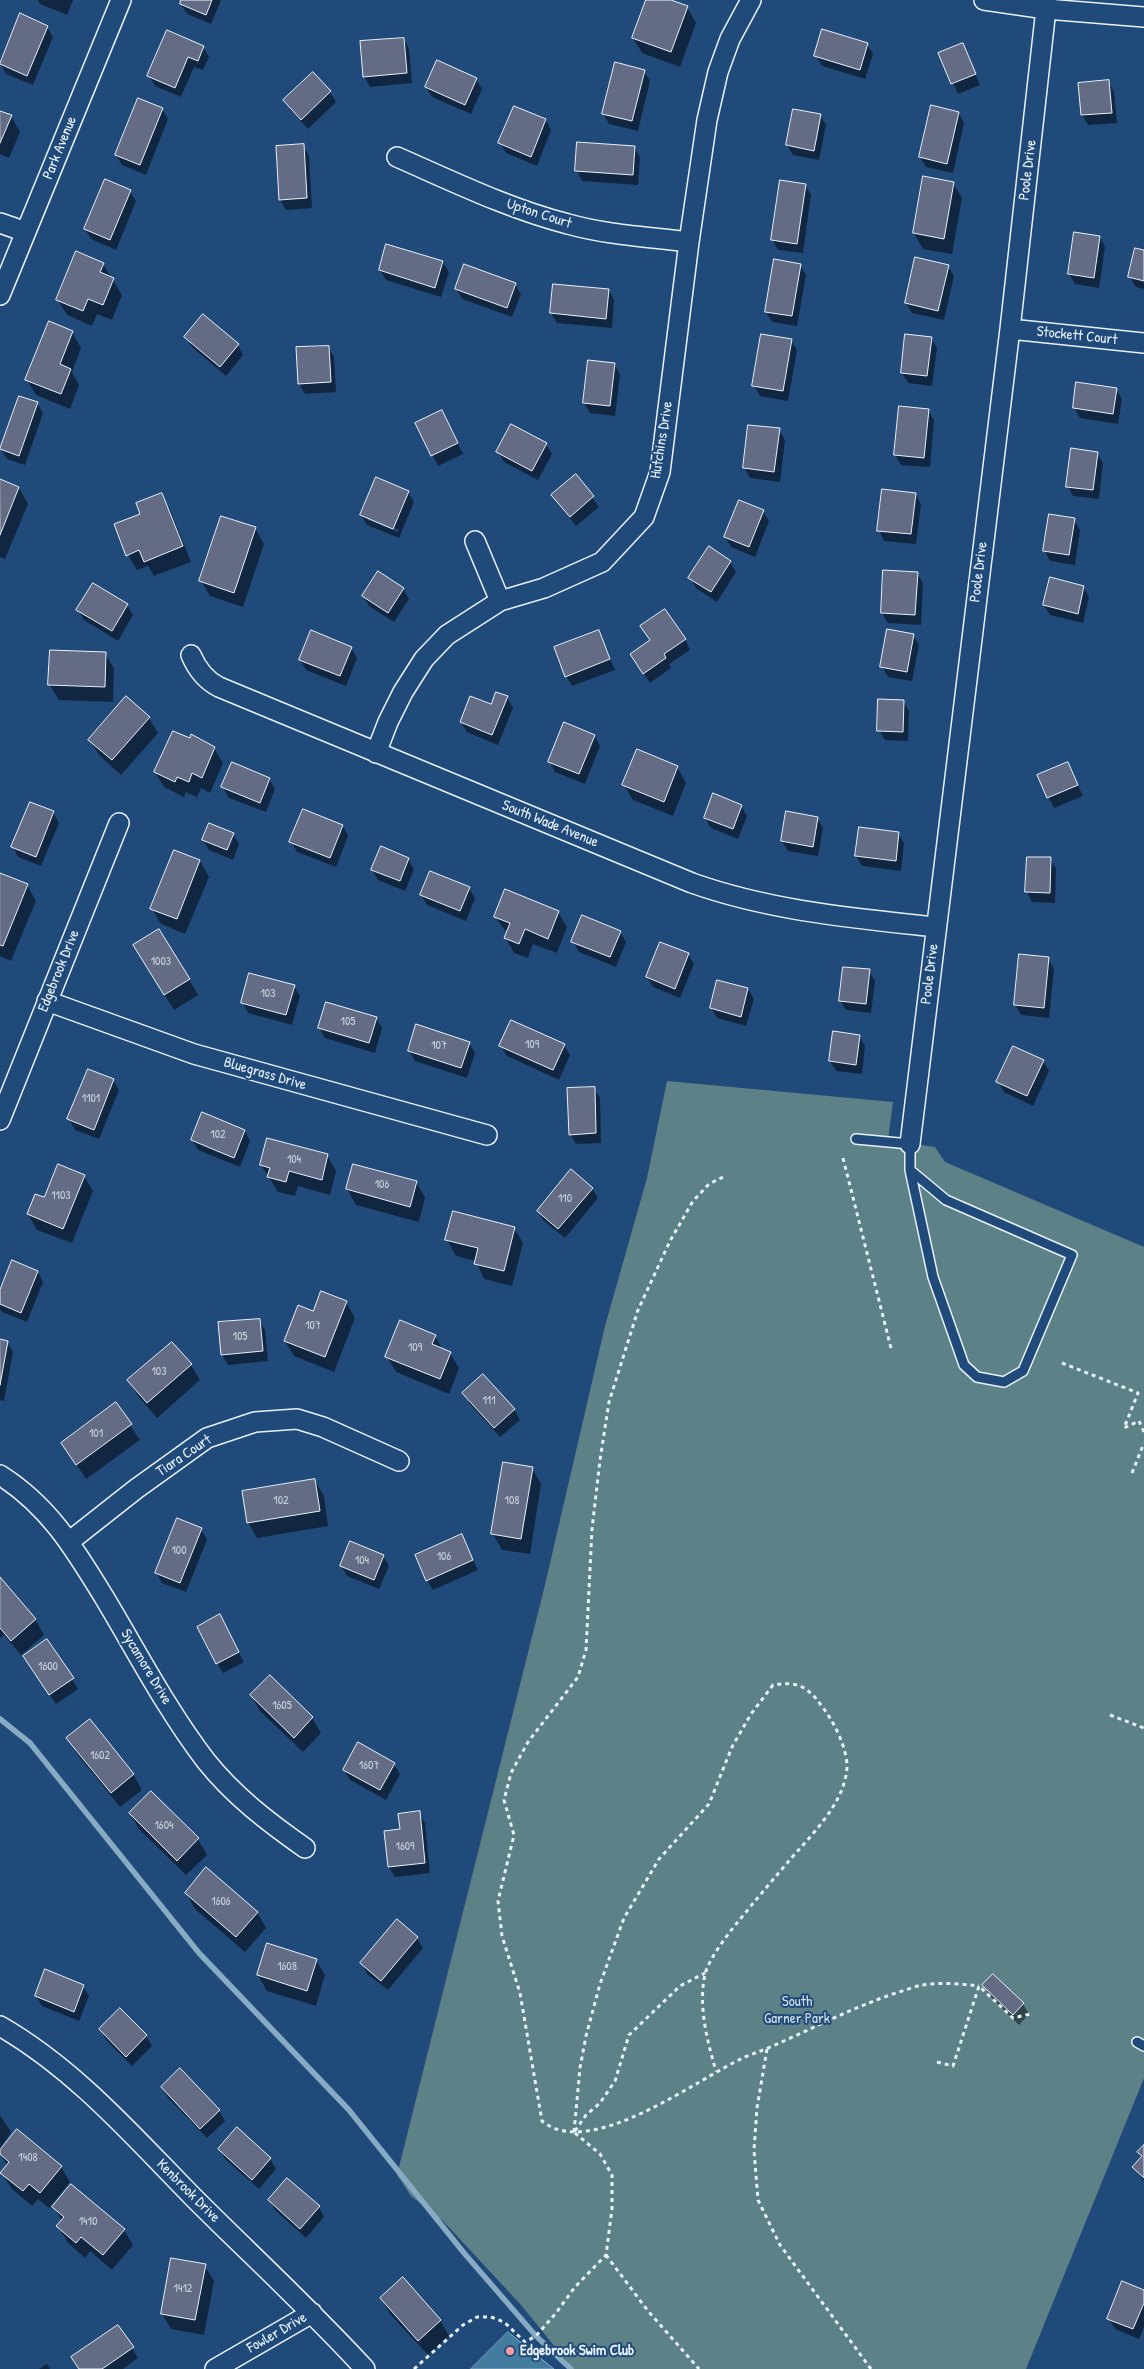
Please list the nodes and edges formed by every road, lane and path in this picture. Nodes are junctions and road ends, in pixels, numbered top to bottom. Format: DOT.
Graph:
graph roads {
  1 [pos="121,0"];
  2 [pos="751,0"];
  3 [pos="984,0"];
  4 [pos="1047,4"];
  5 [pos="1144,17"];
  6 [pos="397,157"];
  7 [pos="0,223"];
  8 [pos="26,232"];
  9 [pos="689,242"];
  10 [pos="0,295"];
  11 [pos="1010,329"];
  12 [pos="1144,343"];
  13 [pos="475,541"];
  14 [pos="500,601"];
  15 [pos="191,655"];
  16 [pos="376,753"];
  17 [pos="118,823"];
  18 [pos="936,927"];
  19 [pos="47,1001"];
  20 [pos="0,1120"];
  21 [pos="487,1135"];
  22 [pos="856,1139"];
  23 [pos="910,1144"];
  24 [pos="843,1158"];
  25 [pos="910,1170"];
  26 [pos="723,1177"];
  27 [pos="892,1352"];
  28 [pos="1062,1363"];
  29 [pos="1144,1432"];
  30 [pos="1144,1443"];
  31 [pos="399,1461"];
  32 [pos="1132,1473"];
  33 [pos="0,1474"];
  34 [pos="70,1541"];
  35 [pos="1110,1715"];
  36 [pos="1144,1728"];
  37 [pos="305,1848"];
  38 [pos="705,1973"];
  39 [pos="979,1986"];
  40 [pos="1030,2014"];
  41 [pos="0,2026"];
  42 [pos="767,2049"];
  43 [pos="937,2062"];
  44 [pos="716,2071"];
  45 [pos="574,2132"];
  46 [pos="606,2255"];
  47 [pos="312,2312"];
  48 [pos="215,2369"];
  49 [pos="365,2369"];
  50 [pos="414,2369"];
  51 [pos="699,2369"];
  52 [pos="871,2369"];
  1 -- 8 [label="street, Park Avenue"];
  2 -- 9 [label="street, Hutchins Drive"];
  3 -- 4 [label="street"];
  4 -- 5 [label="street"];
  4 -- 11 [label="street, Poole Drive"];
  6 -- 9 [label="street, Upton Court"];
  7 -- 8 [label="street"];
  8 -- 10 [label="street, Park Avenue"];
  9 -- 14 [label="street, Hutchins Drive"];
  11 -- 12 [label="street, Stockett Court"];
  11 -- 18 [label="street, Poole Drive"];
  13 -- 14 [label="street"];
  14 -- 16 [label="street, Hutchins Drive"];
  15 -- 16 [label="street, South Wade Avenue"];
  16 -- 18 [label="street, South Wade Avenue"];
  17 -- 19 [label="street, Edgebrook Drive"];
  18 -- 23 [label="street, Poole Drive"];
  19 -- 20 [label="street, Edgebrook Drive"];
  19 -- 21 [label="street, Bluegrass Drive"];
  22 -- 23 [label="lane"];
  23 -- 25 [label="lane"];
  24 -- 27 [label="path"];
  25 -- 25 [label="lane"];
  26 -- 45 [label="path"];
  28 -- 29 [label="path"];
  30 -- 32 [label="path"];
  31 -- 34 [label="street, Tiara Court"];
  33 -- 34 [label="street, Sycamore Drive"];
  34 -- 37 [label="street, Sycamore Drive"];
  35 -- 36 [label="path"];
  38 -- 44 [label="path"];
  38 -- 45 [label="path"];
  38 -- 45 [label="path"];
  39 -- 40 [label="path"];
  39 -- 42 [label="path"];
  39 -- 43 [label="path"];
  41 -- 47 [label="street, Kenbrook Drive"];
  42 -- 44 [label="path"];
  42 -- 52 [label="path"];
  44 -- 45 [label="path"];
  45 -- 46 [label="path"];
  46 -- 50 [label="path"];
  46 -- 51 [label="path"];
  47 -- 48 [label="street, Fowler Drive"];
  47 -- 49 [label="street, Kenbrook Drive"];
}
